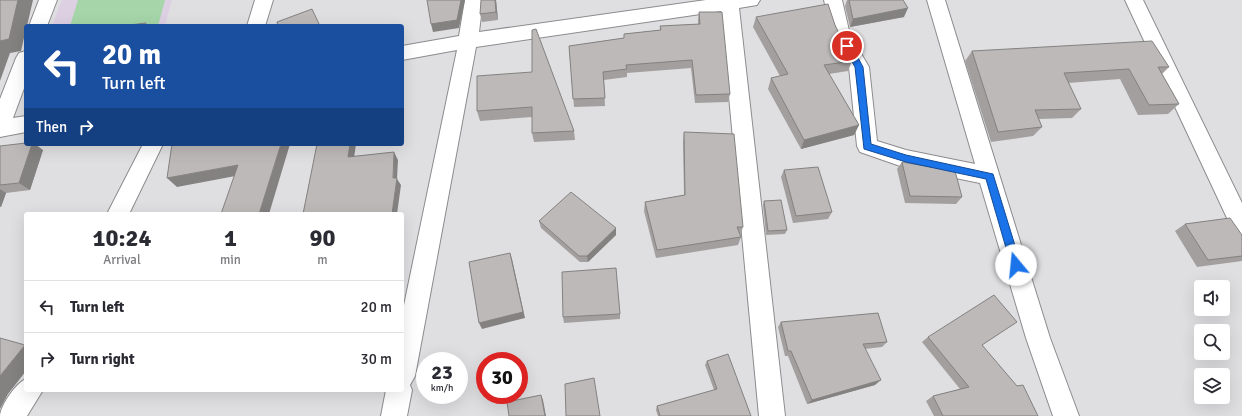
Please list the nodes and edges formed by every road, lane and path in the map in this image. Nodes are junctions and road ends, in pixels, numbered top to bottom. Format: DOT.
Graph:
graph roads {
  1 [pos="48,0"];
  2 [pos="264,0"];
  3 [pos="474,0"];
  4 [pos="751,0"];
  5 [pos="833,0"];
  6 [pos="936,0"];
  7 [pos="1134,0"];
  8 [pos="729,4"];
  9 [pos="39,24"];
  10 [pos="257,24"];
  11 [pos="468,41"];
  12 [pos="404,53"];
  13 [pos="24,63"];
  14 [pos="24,124"];
  15 [pos="0,125"];
  16 [pos="0,129"];
  17 [pos="152,146"];
  18 [pos="990,176"];
  19 [pos="119,212"];
  20 [pos="1242,226"];
  21 [pos="404,366"];
  22 [pos="29,392"];
  23 [pos="399,392"];
  24 [pos="12,416"];
  25 [pos="394,416"];
  26 [pos="772,416"];
  27 [pos="1066,416"];
  1 -- 9 [label="street"];
  2 -- 10 [label="street"];
  3 -- 11 [label="street"];
  4 -- 8 [label="street"];
  5 -- 18 [label="street"];
  6 -- 18 [label="street"];
  7 -- 20 [label="street"];
  8 -- 11 [label="street"];
  8 -- 26 [label="street"];
  11 -- 12 [label="street"];
  11 -- 21 [label="street"];
  13 -- 15 [label="street"];
  14 -- 16 [label="street"];
  17 -- 19 [label="street"];
  18 -- 27 [label="street"];
  22 -- 24 [label="street"];
  23 -- 25 [label="street"];
}
